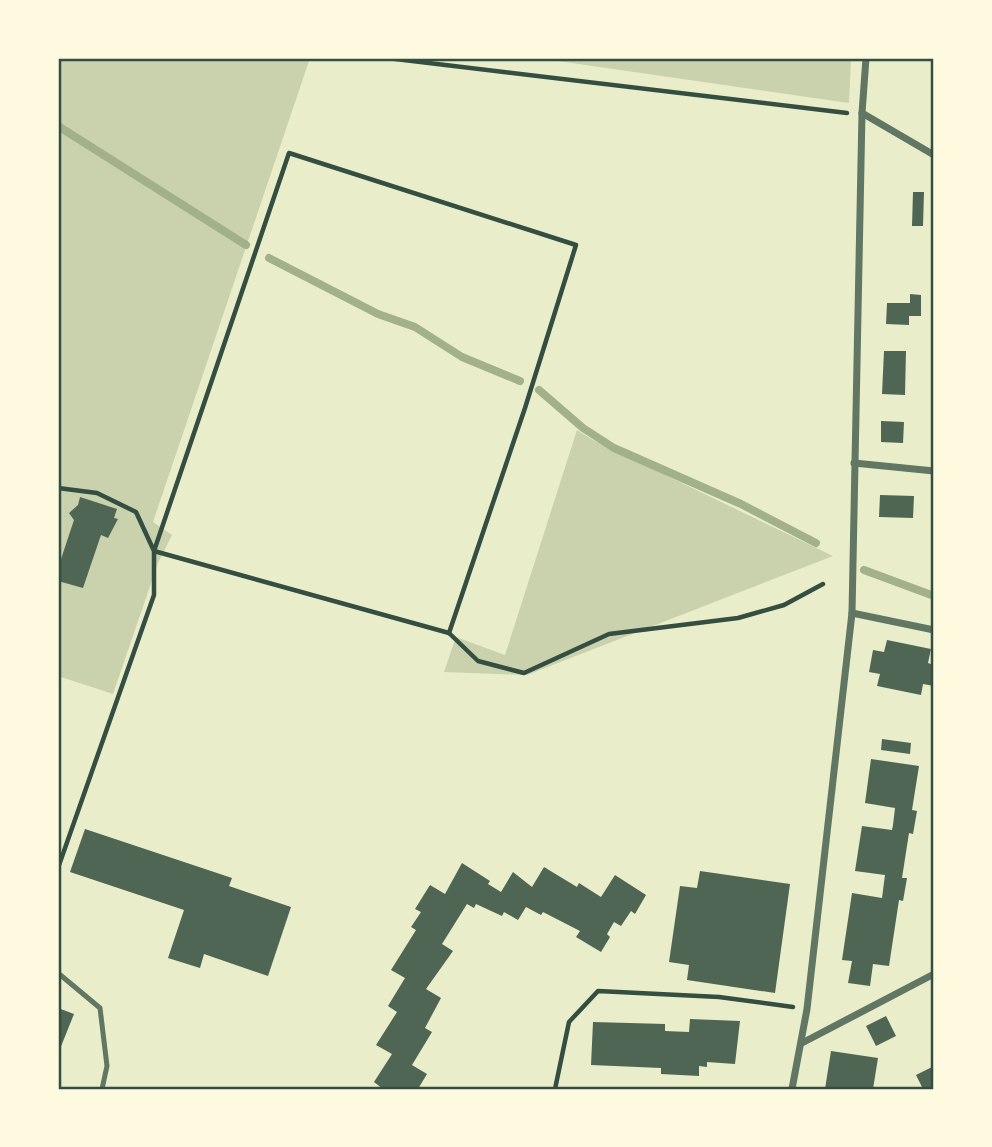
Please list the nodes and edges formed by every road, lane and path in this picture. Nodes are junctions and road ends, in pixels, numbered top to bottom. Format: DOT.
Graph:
graph roads {
  1 [pos="387,58"];
  2 [pos="866,58"];
  3 [pos="862,113"];
  4 [pos="934,155"];
  5 [pos="854,463"];
  6 [pos="934,471"];
  7 [pos="58,488"];
  8 [pos="154,551"];
  9 [pos="823,584"];
  10 [pos="852,613"];
  11 [pos="934,630"];
  12 [pos="449,634"];
  13 [pos="58,868"];
  14 [pos="58,973"];
  15 [pos="934,974"];
  16 [pos="807,1009"];
  17 [pos="802,1043"];
  18 [pos="102,1089"];
  19 [pos="555,1089"];
  20 [pos="792,1089"];
  1 -- 3 [label="path"];
  2 -- 3 [label="street"];
  3 -- 4 [label="street"];
  3 -- 5 [label="street"];
  5 -- 6 [label="street"];
  5 -- 10 [label="street"];
  7 -- 8 [label="path"];
  8 -- 12 [label="path"];
  8 -- 12 [label="path"];
  8 -- 13 [label="path"];
  9 -- 12 [label="path"];
  10 -- 11 [label="street"];
  10 -- 16 [label="street"];
  14 -- 18 [label="lane"];
  15 -- 17 [label="street"];
  16 -- 17 [label="street"];
  16 -- 19 [label="path"];
  17 -- 20 [label="street"];
}
